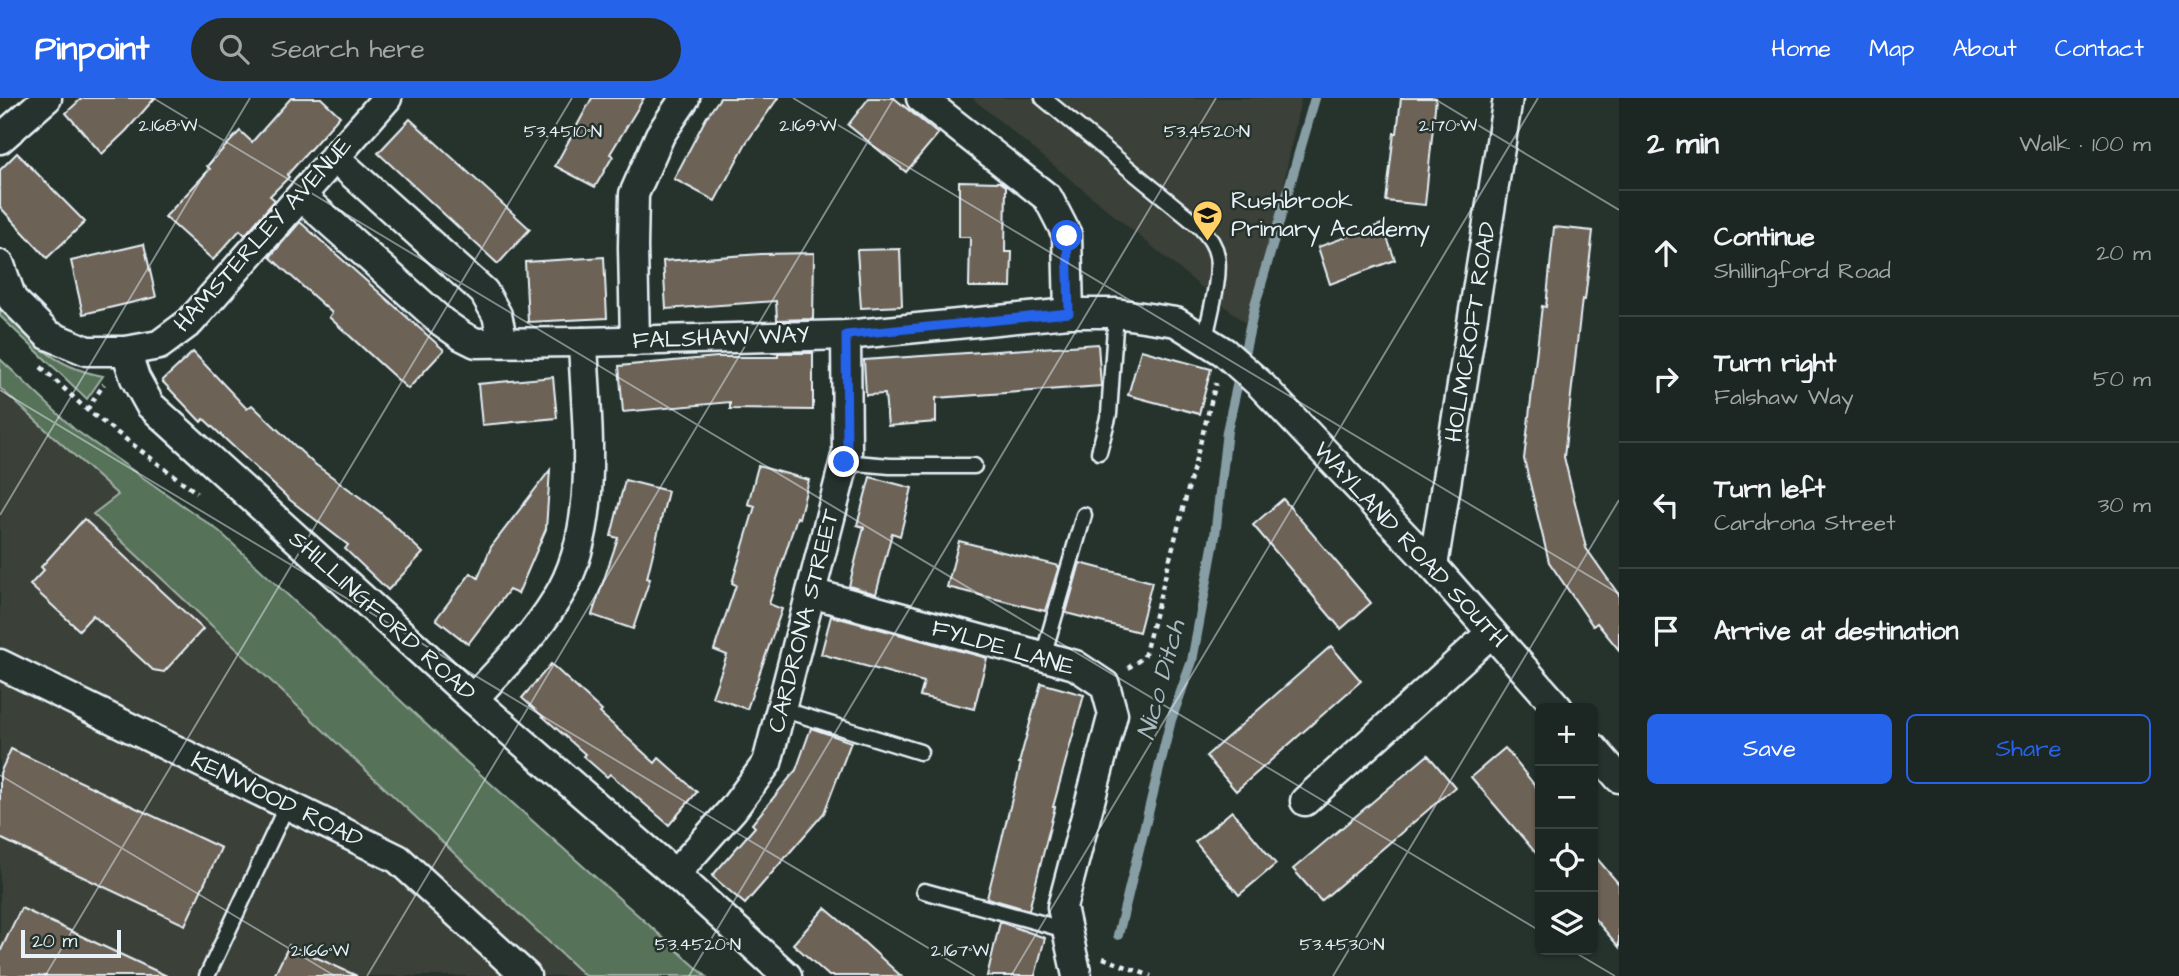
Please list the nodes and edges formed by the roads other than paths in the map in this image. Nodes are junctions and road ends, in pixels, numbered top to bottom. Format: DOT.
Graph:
graph roads {
  1 [pos="47,98"];
  2 [pos="387,98"];
  3 [pos="685,98"];
  4 [pos="921,98"];
  5 [pos="1043,98"];
  6 [pos="1508,98"];
  7 [pos="0,139"];
  8 [pos="334,157"];
  9 [pos="302,197"];
  10 [pos="0,265"];
  11 [pos="1069,313"];
  12 [pos="1116,313"];
  13 [pos="846,335"];
  14 [pos="635,341"];
  15 [pos="503,342"];
  16 [pos="583,342"];
  17 [pos="1214,346"];
  18 [pos="126,351"];
  19 [pos="1259,384"];
  20 [pos="1099,452"];
  21 [pos="844,462"];
  22 [pos="974,466"];
  23 [pos="1083,515"];
  24 [pos="1433,566"];
  25 [pos="811,593"];
  26 [pos="1491,633"];
  27 [pos="1042,656"];
  28 [pos="0,664"];
  29 [pos="473,699"];
  30 [pos="1554,703"];
  31 [pos="781,709"];
  32 [pos="920,752"];
  33 [pos="1598,754"];
  34 [pos="1619,778"];
  35 [pos="1305,801"];
  36 [pos="287,805"];
  37 [pos="675,874"];
  38 [pos="924,891"];
  39 [pos="1068,937"];
  40 [pos="207,976"];
  41 [pos="526,976"];
  42 [pos="787,976"];
  43 [pos="1077,976"];
  1 -- 7 [label="street"];
  2 -- 8 [label="street, HAMSTERLEY AVENUE"];
  3 -- 14 [label="street"];
  4 -- 11 [label="street"];
  5 -- 17 [label="lane"];
  6 -- 24 [label="street, HOLMCROFT ROAD"];
  8 -- 9 [label="street, HAMSTERLEY AVENUE"];
  8 -- 15 [label="street"];
  9 -- 15 [label="street, FALSHAW WAY"];
  9 -- 18 [label="street, HAMSTERLEY AVENUE"];
  10 -- 18 [label="street"];
  11 -- 12 [label="street, FALSHAW WAY"];
  11 -- 13 [label="street, FALSHAW WAY"];
  12 -- 17 [label="street, FALSHAW WAY"];
  12 -- 20 [label="lane"];
  13 -- 14 [label="street, FALSHAW WAY"];
  13 -- 21 [label="street, CARDRONA STREET"];
  14 -- 16 [label="street, FALSHAW WAY"];
  15 -- 16 [label="street, FALSHAW WAY"];
  16 -- 29 [label="street"];
  17 -- 19 [label="street, FALSHAW WAY"];
  18 -- 29 [label="street, SHILLINGFORD ROAD"];
  19 -- 24 [label="street, WAYLAND ROAD SOUTH"];
  21 -- 22 [label="lane"];
  21 -- 25 [label="street, CARDRONA STREET"];
  23 -- 27 [label="lane"];
  24 -- 26 [label="street, WAYLAND ROAD SOUTH"];
  25 -- 27 [label="street, FYLDE LANE"];
  25 -- 31 [label="street, CARDRONA STREET"];
  26 -- 30 [label="street, WAYLAND ROAD SOUTH"];
  26 -- 35 [label="street"];
  27 -- 39 [label="street, FYLDE LANE"];
  28 -- 36 [label="street, KENWOOD ROAD"];
  29 -- 37 [label="street, SHILLINGFORD ROAD"];
  31 -- 32 [label="lane"];
  31 -- 37 [label="street, CARDRONA STREET"];
  33 -- 34 [label="street"];
  36 -- 40 [label="lane"];
  36 -- 41 [label="street, KENWOOD ROAD"];
  37 -- 42 [label="street, SHILLINGFORD ROAD"];
  38 -- 39 [label="lane"];
  39 -- 43 [label="street, FYLDE LANE"];
}
